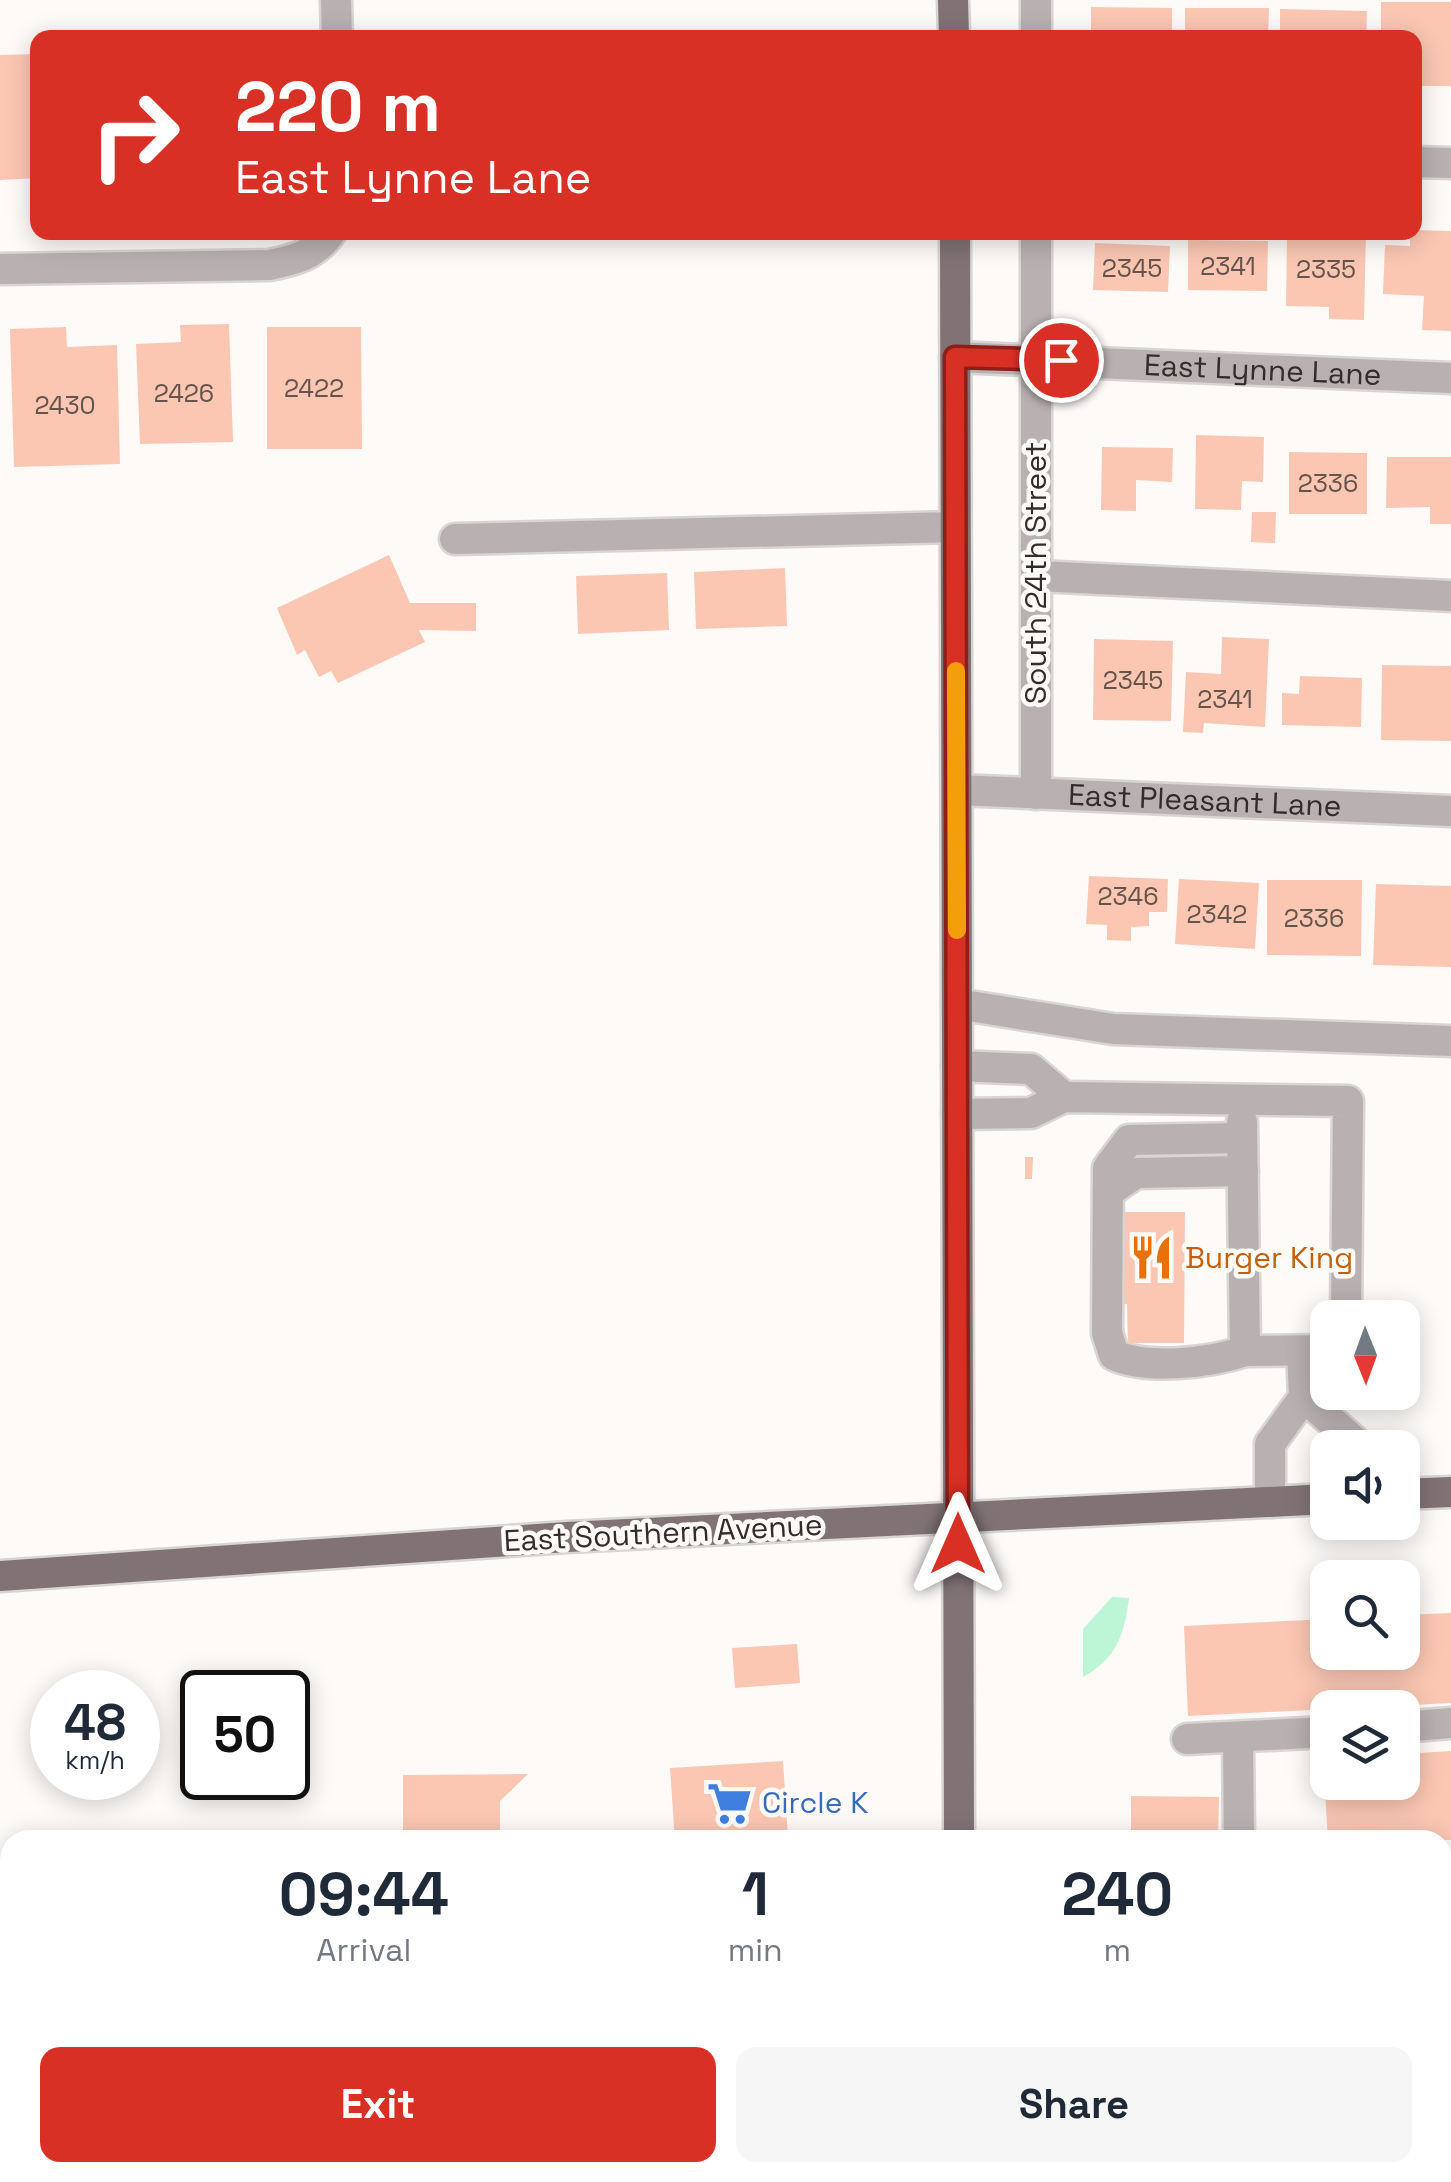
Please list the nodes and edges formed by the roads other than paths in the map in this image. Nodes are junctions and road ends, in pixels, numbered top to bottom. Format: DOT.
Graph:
graph roads {
  1 [pos="336,0"];
  2 [pos="954,0"];
  3 [pos="1036,0"];
  4 [pos="337,30"];
  5 [pos="954,30"];
  6 [pos="1036,30"];
  7 [pos="1422,162"];
  8 [pos="1451,164"];
  9 [pos="326,240"];
  10 [pos="954,240"];
  11 [pos="1036,240"];
  12 [pos="0,269"];
  13 [pos="955,357"];
  14 [pos="1036,359"];
  15 [pos="1451,378"];
  16 [pos="955,527"];
  17 [pos="455,538"];
  18 [pos="1036,576"];
  19 [pos="1451,596"];
  20 [pos="957,790"];
  21 [pos="1036,794"];
  22 [pos="1451,811"];
  23 [pos="957,1004"];
  24 [pos="1451,1041"];
  25 [pos="957,1066"];
  26 [pos="1064,1097"];
  27 [pos="1242,1100"];
  28 [pos="958,1114"];
  29 [pos="1242,1138"];
  30 [pos="1242,1172"];
  31 [pos="1108,1192"];
  32 [pos="1346,1300"];
  33 [pos="1310,1350"];
  34 [pos="1245,1351"];
  35 [pos="1310,1371"];
  36 [pos="1304,1397"];
  37 [pos="1341,1430"];
  38 [pos="1451,1492"];
  39 [pos="1420,1493"];
  40 [pos="1310,1500"];
  41 [pos="1270,1502"];
  42 [pos="958,1516"];
  43 [pos="0,1576"];
  44 [pos="1451,1724"];
  45 [pos="1420,1726"];
  46 [pos="1310,1733"];
  47 [pos="1238,1738"];
  48 [pos="1187,1739"];
  49 [pos="959,1830"];
  50 [pos="1239,1830"];
  1 -- 4 [label="street"];
  2 -- 5 [label="main road"];
  3 -- 6 [label="street"];
  7 -- 8 [label="street"];
  9 -- 12 [label="street"];
  10 -- 13 [label="main road"];
  11 -- 14 [label="street, South 24th Street"];
  13 -- 14 [label="street, East Lynne Lane"];
  13 -- 16 [label="main road"];
  14 -- 15 [label="street, East Lynne Lane"];
  14 -- 18 [label="street, South 24th Street"];
  16 -- 17 [label="street"];
  16 -- 20 [label="main road"];
  18 -- 19 [label="street"];
  18 -- 21 [label="street, South 24th Street"];
  20 -- 21 [label="street, East Pleasant Lane"];
  20 -- 23 [label="main road"];
  21 -- 22 [label="street, East Pleasant Lane"];
  23 -- 24 [label="street"];
  23 -- 25 [label="main road"];
  25 -- 26 [label="street"];
  25 -- 28 [label="main road"];
  26 -- 27 [label="street"];
  26 -- 28 [label="street"];
  27 -- 29 [label="street"];
  27 -- 32 [label="street"];
  28 -- 42 [label="main road"];
  29 -- 30 [label="street"];
  29 -- 31 [label="street"];
  30 -- 31 [label="street"];
  30 -- 34 [label="street"];
  31 -- 34 [label="street"];
  33 -- 34 [label="street"];
  35 -- 36 [label="street"];
  36 -- 37 [label="street"];
  36 -- 41 [label="street"];
  38 -- 39 [label="main road"];
  40 -- 41 [label="main road, East Southern Avenue"];
  41 -- 42 [label="main road, East Southern Avenue"];
  42 -- 43 [label="main road, East Southern Avenue"];
  42 -- 49 [label="main road"];
  44 -- 45 [label="street"];
  46 -- 47 [label="street"];
  47 -- 48 [label="street"];
  47 -- 50 [label="street"];
}
